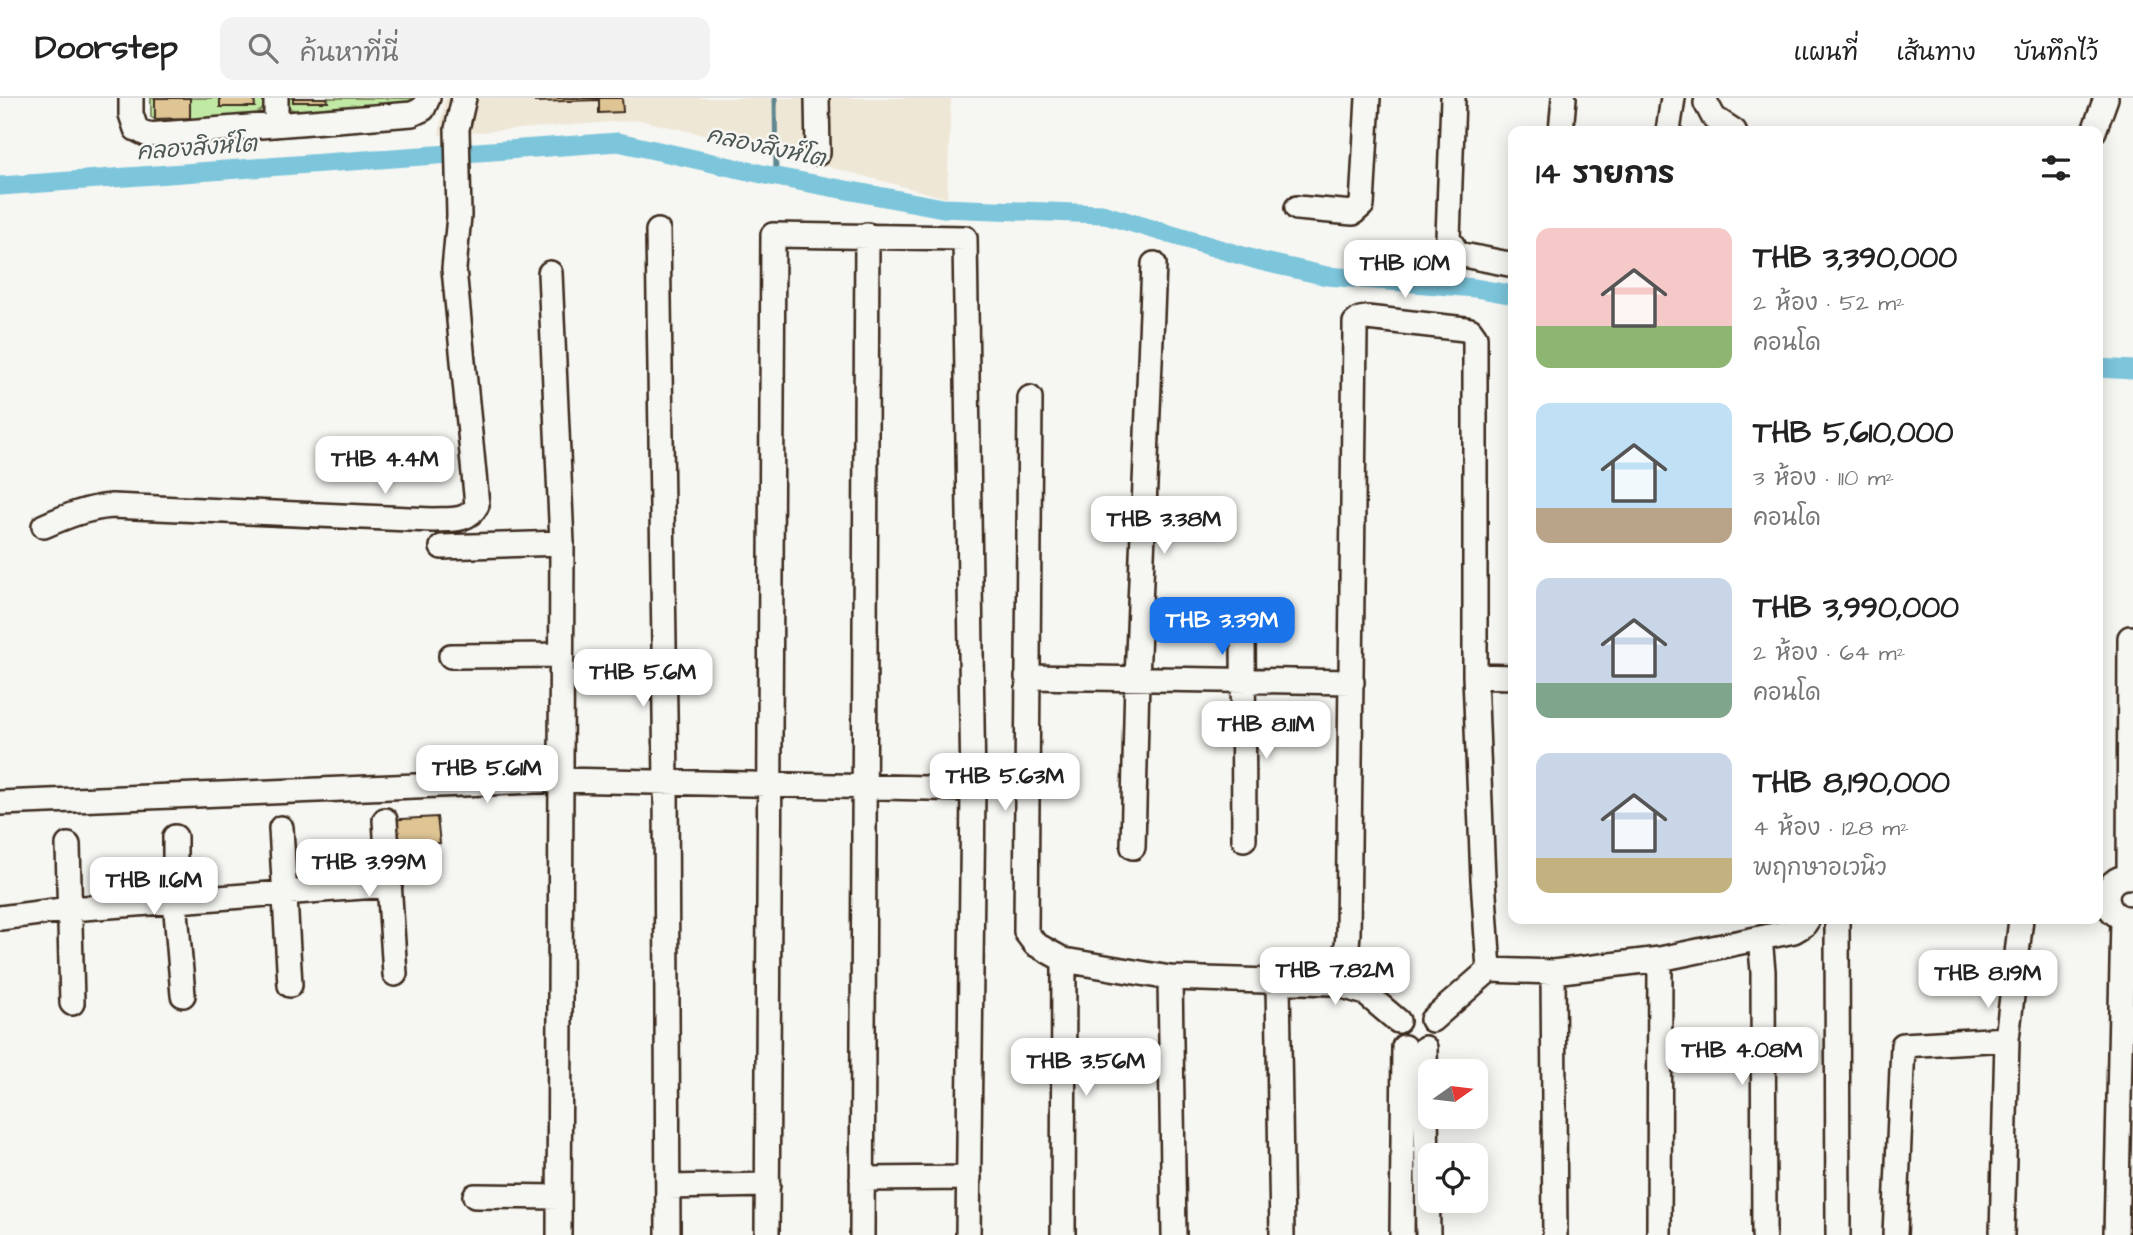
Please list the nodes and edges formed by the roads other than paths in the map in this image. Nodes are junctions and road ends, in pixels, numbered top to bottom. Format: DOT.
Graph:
graph roads {
  1 [pos="131,98"];
  2 [pos="276,98"];
  3 [pos="428,98"];
  4 [pos="464,98"];
  5 [pos="817,98"];
  6 [pos="1368,98"];
  7 [pos="1453,98"];
  8 [pos="1564,98"];
  9 [pos="1673,98"];
  10 [pos="2106,98"];
  11 [pos="1706,100"];
  12 [pos="276,125"];
  13 [pos="1561,126"];
  14 [pos="1669,126"];
  15 [pos="1704,126"];
  16 [pos="1726,126"];
  17 [pos="2096,126"];
  18 [pos="818,153"];
  19 [pos="1297,208"];
  20 [pos="658,231"];
  21 [pos="867,235"];
  22 [pos="1154,264"];
  23 [pos="1508,264"];
  24 [pos="550,274"];
  25 [pos="1030,398"];
  26 [pos="44,526"];
  27 [pos="562,543"];
  28 [pos="442,547"];
  29 [pos="1243,631"];
  30 [pos="2130,638"];
  31 [pos="561,655"];
  32 [pos="451,656"];
  33 [pos="1475,676"];
  34 [pos="1027,677"];
  35 [pos="1508,677"];
  36 [pos="1137,679"];
  37 [pos="1244,682"];
  38 [pos="1352,682"];
  39 [pos="560,780"];
  40 [pos="666,782"];
  41 [pos="771,785"];
  42 [pos="864,788"];
  43 [pos="973,789"];
  44 [pos="0,803"];
  45 [pos="386,820"];
  46 [pos="281,828"];
  47 [pos="175,837"];
  48 [pos="1244,839"];
  49 [pos="68,845"];
  50 [pos="1133,847"];
  51 [pos="2131,877"];
  52 [pos="390,885"];
  53 [pos="283,894"];
  54 [pos="175,900"];
  55 [pos="2112,905"];
  56 [pos="70,909"];
  57 [pos="0,918"];
  58 [pos="1805,924"];
  59 [pos="1837,924"];
  60 [pos="2020,924"];
  61 [pos="1760,938"];
  62 [pos="1660,959"];
  63 [pos="1064,960"];
  64 [pos="1489,970"];
  65 [pos="1553,972"];
  66 [pos="395,974"];
  67 [pos="1170,978"];
  68 [pos="1278,983"];
  69 [pos="1334,983"];
  70 [pos="290,985"];
  71 [pos="183,995"];
  72 [pos="72,1003"];
  73 [pos="1432,1020"];
  74 [pos="1398,1021"];
  75 [pos="2007,1040"];
  76 [pos="1414,1047"];
  77 [pos="969,1178"];
  78 [pos="862,1179"];
  79 [pos="768,1185"];
  80 [pos="668,1187"];
  81 [pos="475,1196"];
  82 [pos="559,1197"];
  83 [pos="559,1235"];
  84 [pos="668,1235"];
  85 [pos="768,1235"];
  86 [pos="862,1235"];
  87 [pos="968,1235"];
  88 [pos="1063,1235"];
  89 [pos="1174,1235"];
  90 [pos="1282,1235"];
  91 [pos="1402,1235"];
  92 [pos="1428,1235"];
  93 [pos="1555,1235"];
  94 [pos="1659,1235"];
  95 [pos="1764,1235"];
  96 [pos="1838,1235"];
  97 [pos="1895,1235"];
  98 [pos="2002,1235"];
  99 [pos="2116,1235"];
  1 -- 12 [label="street"];
  2 -- 12 [label="street"];
  3 -- 12 [label="street"];
  4 -- 26 [label="street"];
  5 -- 18 [label="street"];
  6 -- 19 [label="street"];
  7 -- 23 [label="street"];
  8 -- 13 [label="street"];
  9 -- 14 [label="street"];
  10 -- 17 [label="street"];
  11 -- 15 [label="street"];
  11 -- 16 [label="street"];
  20 -- 40 [label="street"];
  21 -- 41 [label="street"];
  21 -- 42 [label="street"];
  21 -- 43 [label="street"];
  22 -- 36 [label="street"];
  24 -- 27 [label="street"];
  25 -- 34 [label="street"];
  27 -- 28 [label="street"];
  27 -- 31 [label="street"];
  29 -- 37 [label="street"];
  30 -- 51 [label="street"];
  31 -- 32 [label="street"];
  31 -- 39 [label="street"];
  33 -- 35 [label="street"];
  33 -- 38 [label="street"];
  33 -- 64 [label="street"];
  34 -- 36 [label="street"];
  34 -- 63 [label="street"];
  36 -- 37 [label="street"];
  36 -- 50 [label="street"];
  37 -- 38 [label="street"];
  37 -- 48 [label="street"];
  38 -- 69 [label="street"];
  39 -- 40 [label="street"];
  39 -- 44 [label="street"];
  39 -- 82 [label="street"];
  40 -- 41 [label="street"];
  40 -- 80 [label="street"];
  41 -- 42 [label="street"];
  41 -- 79 [label="street"];
  42 -- 43 [label="street"];
  42 -- 78 [label="street"];
  43 -- 77 [label="street"];
  45 -- 52 [label="street"];
  46 -- 53 [label="street"];
  47 -- 54 [label="street"];
  49 -- 56 [label="street"];
  51 -- 55 [label="street"];
  52 -- 53 [label="street"];
  52 -- 66 [label="street"];
  53 -- 54 [label="street"];
  53 -- 70 [label="street"];
  54 -- 56 [label="street"];
  54 -- 71 [label="street"];
  55 -- 99 [label="street"];
  56 -- 57 [label="street"];
  56 -- 72 [label="street"];
  58 -- 61 [label="street"];
  59 -- 96 [label="street"];
  60 -- 75 [label="street"];
  61 -- 62 [label="street"];
  61 -- 95 [label="street"];
  62 -- 65 [label="street"];
  62 -- 94 [label="street"];
  63 -- 67 [label="street"];
  63 -- 88 [label="street"];
  64 -- 65 [label="street"];
  64 -- 73 [label="street"];
  65 -- 93 [label="street"];
  67 -- 68 [label="street"];
  67 -- 89 [label="street"];
  68 -- 69 [label="street"];
  68 -- 90 [label="street"];
  69 -- 74 [label="street"];
  73 -- 74 [label="street"];
  73 -- 76 [label="street"];
  74 -- 76 [label="street"];
  75 -- 97 [label="street"];
  75 -- 98 [label="street"];
  76 -- 91 [label="street"];
  76 -- 92 [label="street"];
  77 -- 78 [label="street"];
  77 -- 87 [label="street"];
  78 -- 86 [label="street"];
  79 -- 80 [label="street"];
  79 -- 85 [label="street"];
  80 -- 84 [label="street"];
  81 -- 82 [label="street"];
  82 -- 83 [label="street"];
}
